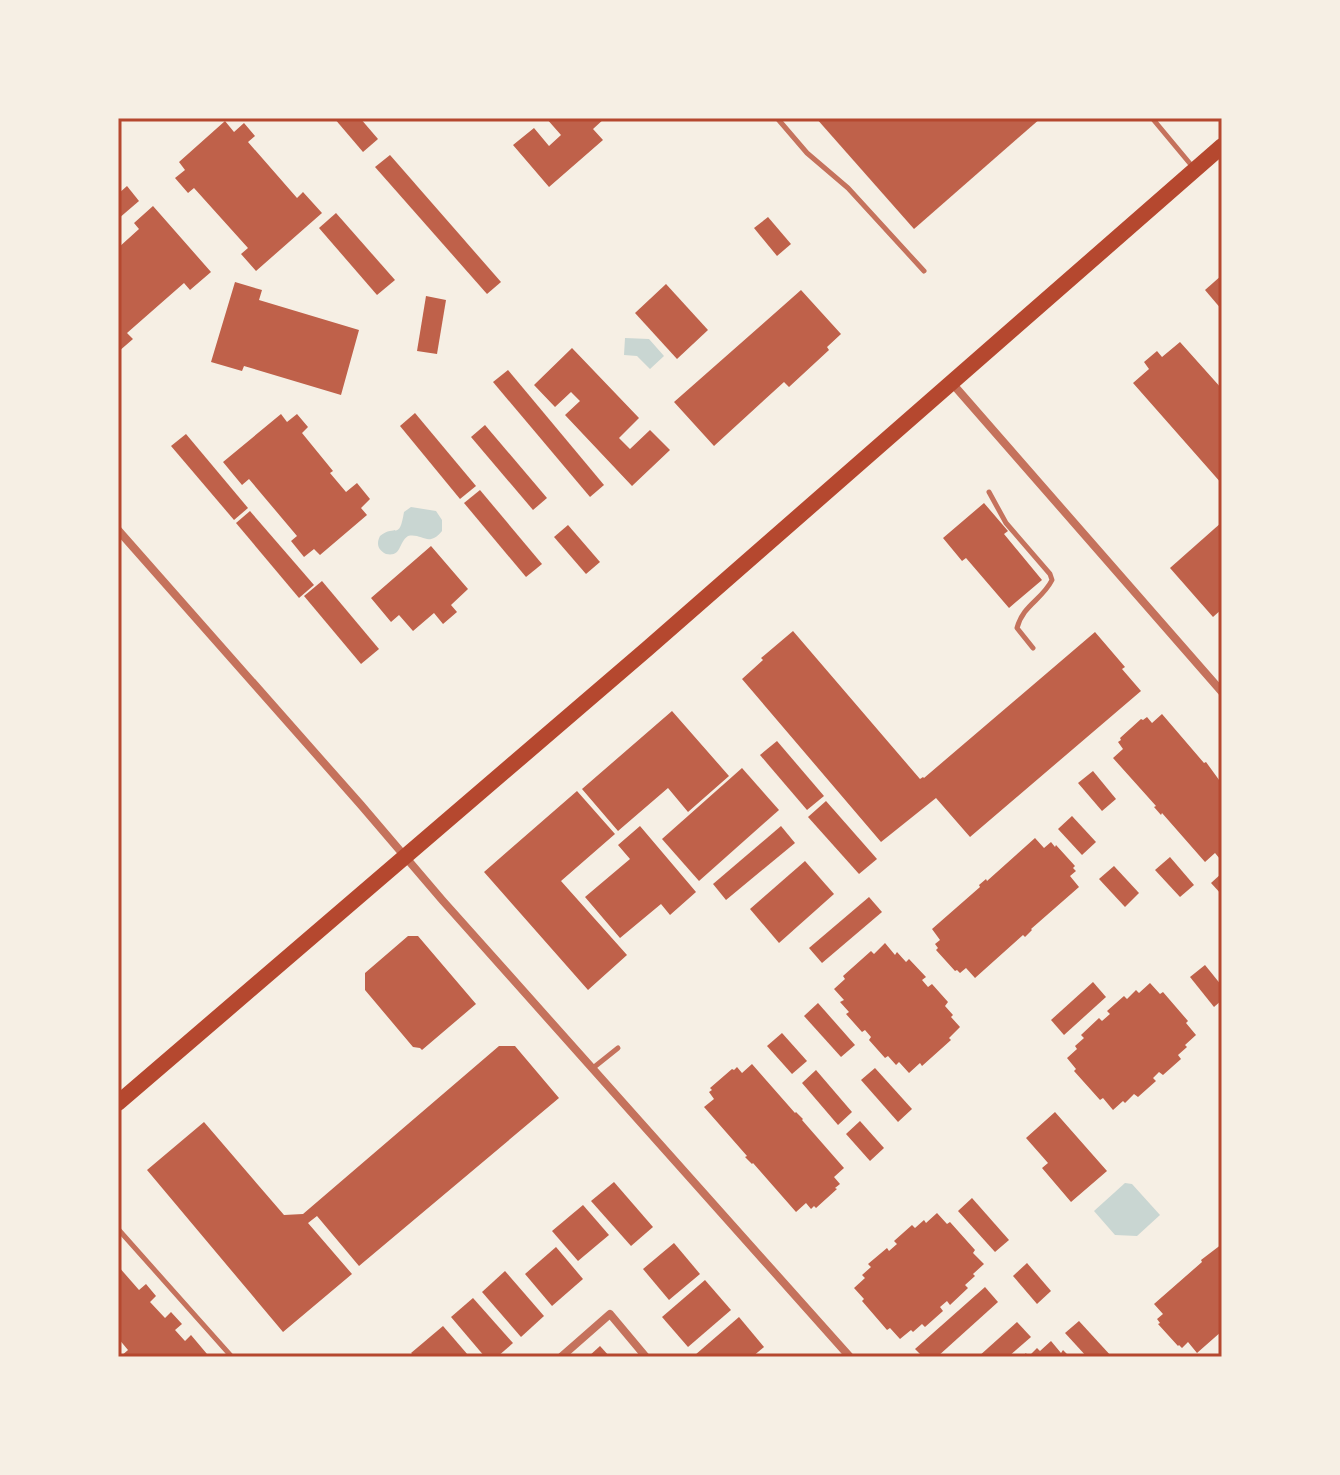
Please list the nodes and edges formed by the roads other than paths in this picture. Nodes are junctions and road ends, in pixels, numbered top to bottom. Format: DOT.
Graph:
graph roads {
  1 [pos="777,118"];
  2 [pos="1152,118"];
  3 [pos="1222,146"];
  4 [pos="1195,170"];
  5 [pos="924,271"];
  6 [pos="951,382"];
  7 [pos="989,492"];
  8 [pos="118,530"];
  9 [pos="1033,648"];
  10 [pos="1222,692"];
  11 [pos="406,857"];
  12 [pos="618,1048"];
  13 [pos="593,1068"];
  14 [pos="118,1103"];
  15 [pos="118,1229"];
  16 [pos="232,1357"];
  17 [pos="561,1357"];
  18 [pos="646,1357"];
  19 [pos="850,1357"];
  1 -- 5 [label="lane"];
  2 -- 4 [label="lane"];
  3 -- 4 [label="main road"];
  4 -- 6 [label="main road"];
  6 -- 10 [label="street"];
  6 -- 11 [label="main road"];
  7 -- 9 [label="lane"];
  8 -- 11 [label="street"];
  11 -- 13 [label="street"];
  11 -- 14 [label="main road"];
  12 -- 13 [label="lane"];
  13 -- 19 [label="street"];
  15 -- 16 [label="lane"];
  17 -- 18 [label="street"];
}
